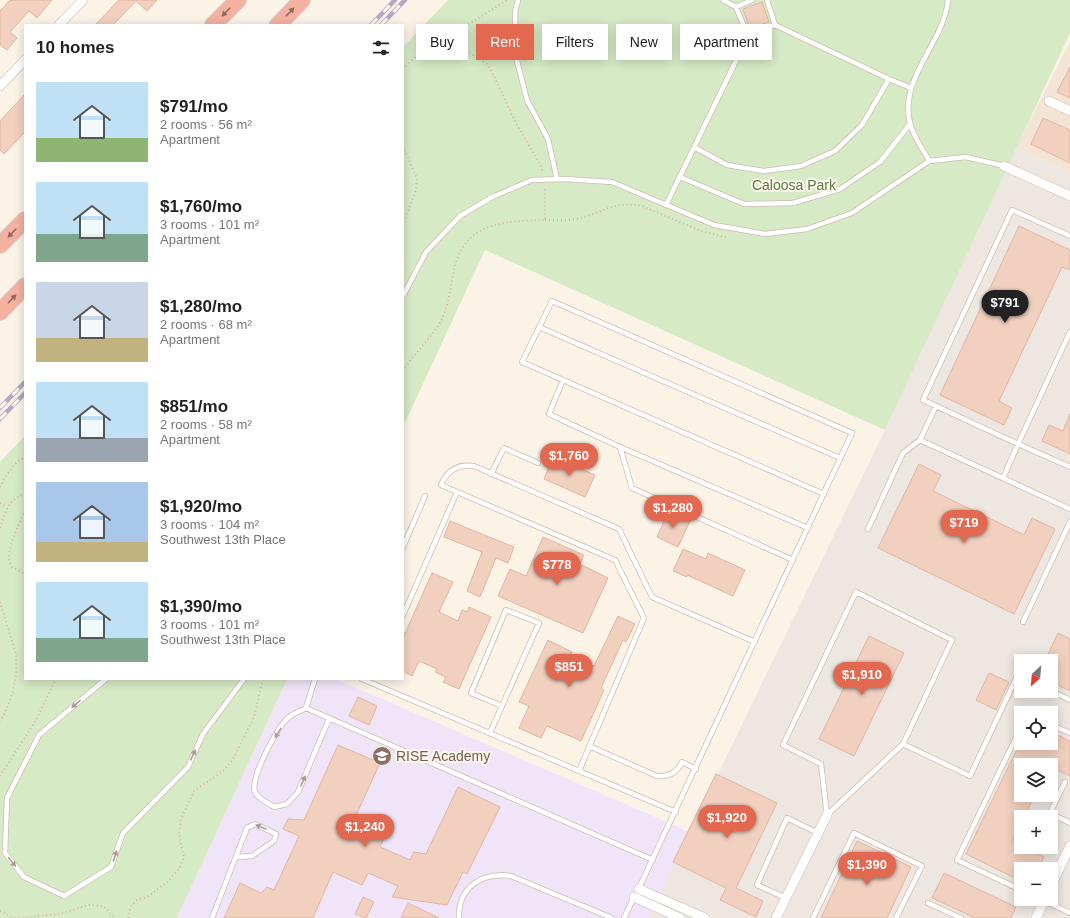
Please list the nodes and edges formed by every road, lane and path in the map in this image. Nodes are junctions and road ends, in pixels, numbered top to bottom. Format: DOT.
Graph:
graph roads {
  1 [pos="83,0"];
  2 [pos="238,0"];
  3 [pos="302,0"];
  4 [pos="507,0"];
  5 [pos="518,0"];
  6 [pos="723,0"];
  7 [pos="752,0"];
  8 [pos="767,0"];
  9 [pos="948,0"];
  10 [pos="736,7"];
  11 [pos="60,24"];
  12 [pos="214,24"];
  13 [pos="279,24"];
  14 [pos="743,24"];
  15 [pos="468,25"];
  16 [pos="775,25"];
  17 [pos="772,26"];
  18 [pos="468,53"];
  19 [pos="416,56"];
  20 [pos="736,60"];
  21 [pos="24,61"];
  22 [pos="404,68"];
  23 [pos="889,79"];
  24 [pos="0,86"];
  25 [pos="911,88"];
  26 [pos="1049,101"];
  27 [pos="1070,111"];
  28 [pos="910,124"];
  29 [pos="694,147"];
  30 [pos="404,148"];
  31 [pos="929,161"];
  32 [pos="1004,166"];
  33 [pos="543,174"];
  34 [pos="680,177"];
  35 [pos="557,179"];
  36 [pos="545,188"];
  37 [pos="1070,196"];
  38 [pos="666,205"];
  39 [pos="545,220"];
  40 [pos="24,221"];
  41 [pos="404,222"];
  42 [pos="1070,236"];
  43 [pos="728,238"];
  44 [pos="0,246"];
  45 [pos="24,287"];
  46 [pos="404,294"];
  47 [pos="0,312"];
  48 [pos="539,327"];
  49 [pos="1070,332"];
  50 [pos="404,370"];
  51 [pos="563,380"];
  52 [pos="936,406"];
  53 [pos="920,440"];
  54 [pos="1018,444"];
  55 [pos="620,447"];
  56 [pos="24,458"];
  57 [pos="840,458"];
  58 [pos="538,463"];
  59 [pos="1070,467"];
  60 [pos="491,474"];
  61 [pos="1003,478"];
  62 [pos="0,487"];
  63 [pos="457,492"];
  64 [pos="24,494"];
  65 [pos="824,494"];
  66 [pos="425,496"];
  67 [pos="0,503"];
  68 [pos="7,507"];
  69 [pos="1070,509"];
  70 [pos="24,513"];
  71 [pos="1070,522"];
  72 [pos="0,528"];
  73 [pos="808,528"];
  74 [pos="868,529"];
  75 [pos="404,545"];
  76 [pos="793,560"];
  77 [pos="24,573"];
  78 [pos="0,602"];
  79 [pos="404,613"];
  80 [pos="1023,622"];
  81 [pos="755,642"];
  82 [pos="56,680"];
  83 [pos="105,680"];
  84 [pos="243,680"];
  85 [pos="263,680"];
  86 [pos="315,680"];
  87 [pos="374,681"];
  88 [pos="1014,683"];
  89 [pos="1058,694"];
  90 [pos="1070,700"];
  91 [pos="502,706"];
  92 [pos="306,708"];
  93 [pos="329,719"];
  94 [pos="0,721"];
  95 [pos="1058,728"];
  96 [pos="490,733"];
  97 [pos="1070,733"];
  98 [pos="1014,742"];
  99 [pos="903,744"];
  100 [pos="589,746"];
  101 [pos="696,769"];
  102 [pos="579,771"];
  103 [pos="0,776"];
  104 [pos="1065,782"];
  105 [pos="1051,810"];
  106 [pos="676,812"];
  107 [pos="827,815"];
  108 [pos="1058,818"];
  109 [pos="1070,823"];
  110 [pos="818,833"];
  111 [pos="1070,846"];
  112 [pos="236,857"];
  113 [pos="653,860"];
  114 [pos="1058,871"];
  115 [pos="1014,887"];
  116 [pos="637,893"];
  117 [pos="786,898"];
  118 [pos="928,903"];
  119 [pos="1041,906"];
  120 [pos="1055,906"];
  121 [pos="0,911"];
  122 [pos="664,911"];
  123 [pos="1070,913"];
  124 [pos="115,918"];
  125 [pos="128,918"];
  126 [pos="212,918"];
  127 [pos="459,918"];
  128 [pos="612,918"];
  129 [pos="624,918"];
  130 [pos="680,918"];
  131 [pos="705,918"];
  132 [pos="776,918"];
  133 [pos="813,918"];
  134 [pos="896,918"];
  135 [pos="961,918"];
  136 [pos="1036,918"];
  1 -- 11 [label="street"];
  2 -- 12 [label="highway, one-way"];
  13 -- 3 [label="highway, one-way"];
  4 -- 15 [label="path"];
  5 -- 35 [label="lane"];
  6 -- 10 [label="lane"];
  7 -- 10 [label="lane"];
  8 -- 16 [label="lane"];
  9 -- 25 [label="lane"];
  10 -- 14 [label="lane"];
  16 -- 17 [label="lane"];
  16 -- 23 [label="lane"];
  18 -- 33 [label="path"];
  19 -- 22 [label="path"];
  20 -- 29 [label="lane"];
  21 -- 24 [label="street"];
  23 -- 25 [label="lane"];
  23 -- 29 [label="lane"];
  25 -- 28 [label="lane"];
  26 -- 27 [label="street"];
  28 -- 31 [label="lane"];
  28 -- 34 [label="lane"];
  29 -- 34 [label="lane"];
  30 -- 41 [label="path"];
  31 -- 32 [label="lane"];
  31 -- 38 [label="lane"];
  32 -- 37 [label="street"];
  34 -- 38 [label="lane"];
  35 -- 38 [label="lane"];
  35 -- 46 [label="lane"];
  36 -- 39 [label="path"];
  39 -- 43 [label="path"];
  39 -- 50 [label="path"];
  40 -- 44 [label="highway, one-way"];
  42 -- 52 [label="lane"];
  47 -- 45 [label="highway, one-way"];
  48 -- 51 [label="lane"];
  48 -- 57 [label="lane"];
  48 -- 57 [label="lane"];
  49 -- 54 [label="lane"];
  51 -- 55 [label="lane"];
  51 -- 65 [label="lane"];
  52 -- 53 [label="lane"];
  52 -- 54 [label="lane"];
  53 -- 61 [label="lane"];
  53 -- 74 [label="lane"];
  54 -- 59 [label="lane"];
  54 -- 61 [label="lane"];
  55 -- 73 [label="lane"];
  55 -- 76 [label="lane"];
  56 -- 62 [label="path"];
  57 -- 65 [label="lane"];
  58 -- 60 [label="lane"];
  60 -- 63 [label="lane"];
  60 -- 81 [label="lane"];
  61 -- 69 [label="lane"];
  63 -- 79 [label="lane"];
  63 -- 100 [label="lane"];
  64 -- 68 [label="path"];
  65 -- 73 [label="lane"];
  66 -- 75 [label="lane"];
  67 -- 68 [label="path"];
  68 -- 72 [label="path"];
  70 -- 77 [label="path"];
  71 -- 80 [label="lane"];
  73 -- 76 [label="lane"];
  76 -- 81 [label="lane"];
  78 -- 94 [label="path"];
  81 -- 101 [label="lane"];
  82 -- 103 [label="path"];
  83 -- 84 [label="lane, one-way"];
  85 -- 125 [label="path"];
  86 -- 92 [label="lane"];
  87 -- 96 [label="lane"];
  88 -- 99 [label="lane"];
  89 -- 90 [label="lane"];
  91 -- 91 [label="lane"];
  91 -- 96 [label="lane"];
  92 -- 93 [label="lane"];
  92 -- 93 [label="lane, one-way"];
  93 -- 113 [label="lane"];
  95 -- 97 [label="lane"];
  96 -- 102 [label="lane"];
  98 -- 115 [label="lane"];
  99 -- 107 [label="lane"];
  99 -- 107 [label="lane"];
  100 -- 101 [label="lane"];
  100 -- 102 [label="lane"];
  101 -- 106 [label="lane"];
  102 -- 106 [label="lane"];
  104 -- 105 [label="lane"];
  106 -- 113 [label="lane"];
  107 -- 110 [label="street"];
  108 -- 109 [label="lane"];
  110 -- 117 [label="street"];
  110 -- 117 [label="lane"];
  111 -- 114 [label="street"];
  112 -- 112 [label="lane, one-way"];
  112 -- 126 [label="lane"];
  113 -- 116 [label="lane"];
  116 -- 122 [label="street"];
  116 -- 129 [label="lane"];
  117 -- 132 [label="street"];
  118 -- 135 [label="lane"];
  119 -- 136 [label="street"];
  120 -- 123 [label="lane"];
  121 -- 124 [label="path"];
  122 -- 130 [label="street"];
  122 -- 131 [label="street"];
  127 -- 128 [label="lane"];
  133 -- 134 [label="lane"];
}
